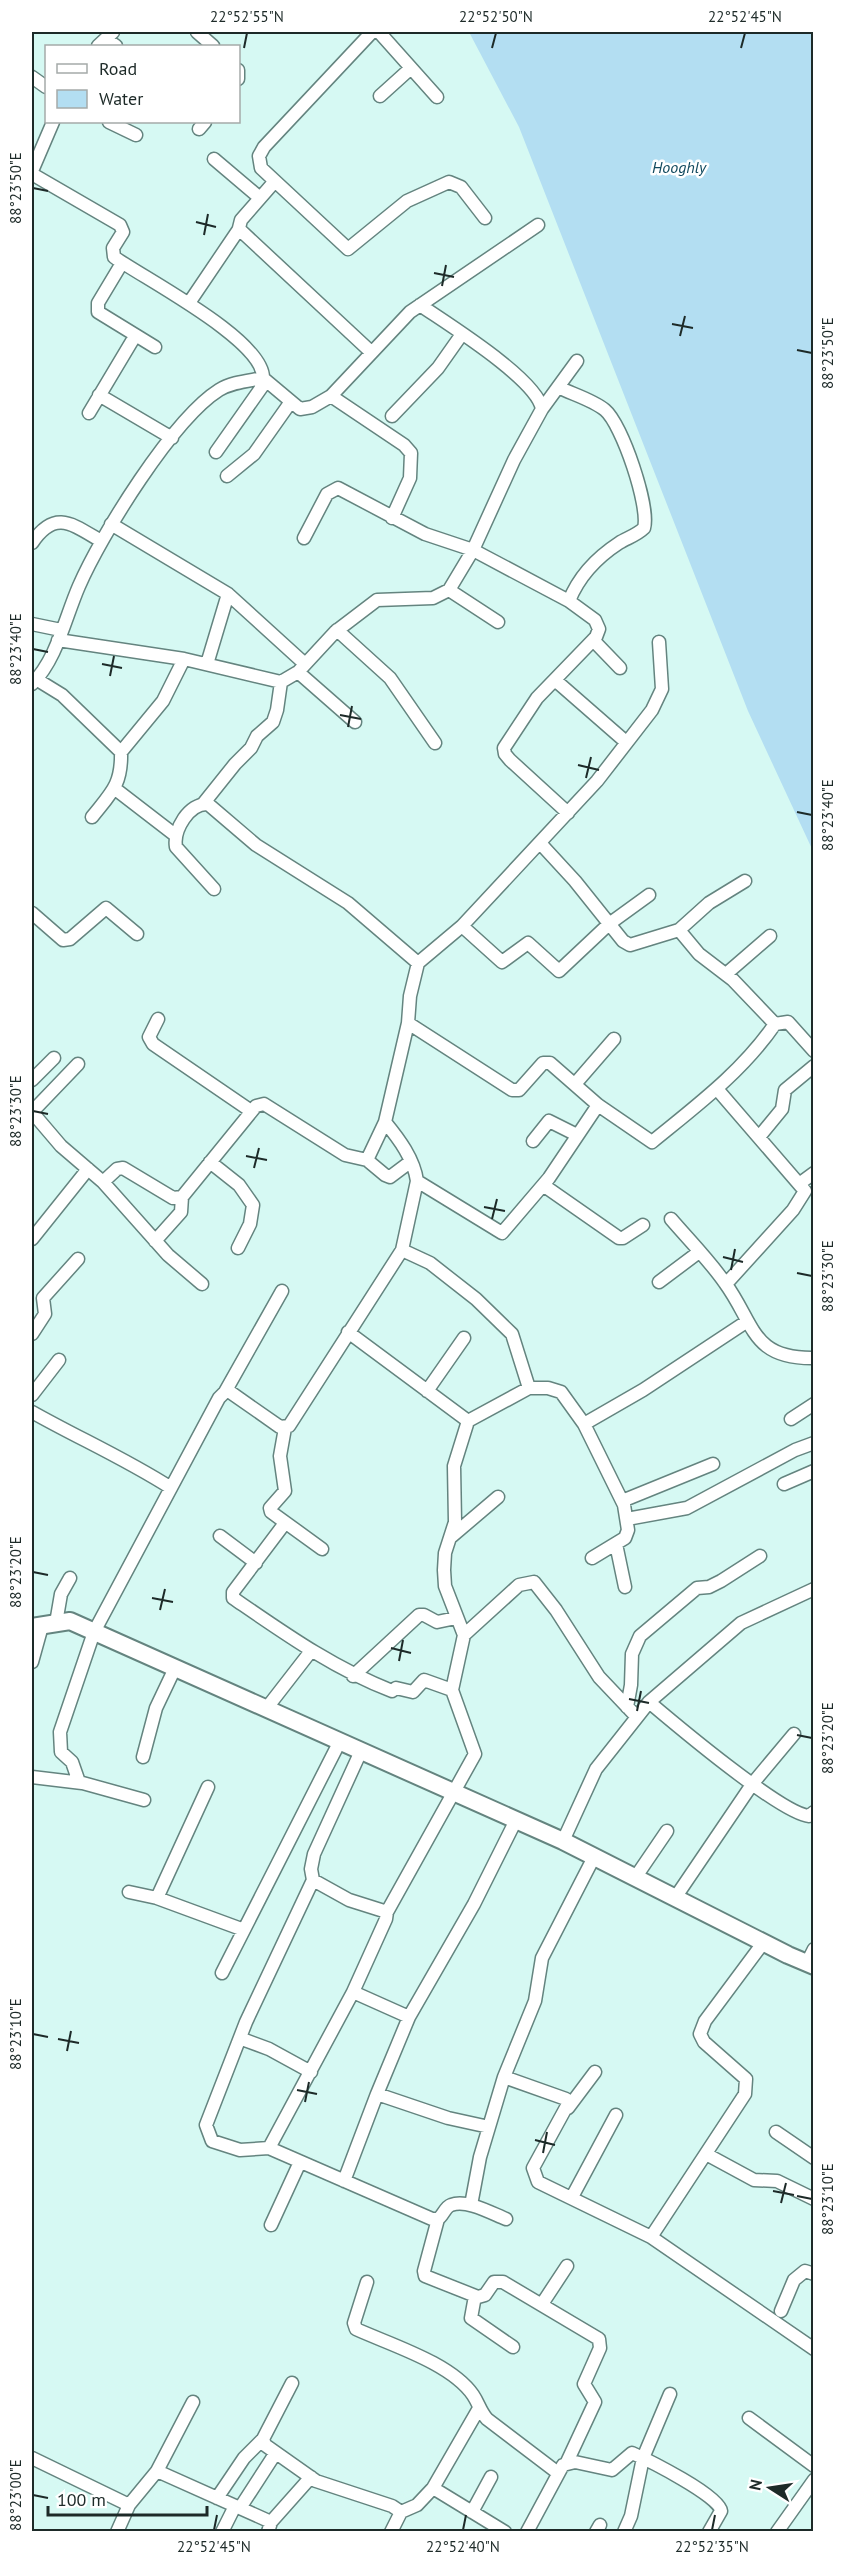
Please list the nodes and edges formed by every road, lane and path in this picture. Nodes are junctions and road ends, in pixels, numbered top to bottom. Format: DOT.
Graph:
graph roads {
  1 [pos="197,32"];
  2 [pos="372,32"];
  3 [pos="379,32"];
  4 [pos="212,45"];
  5 [pos="411,68"];
  6 [pos="32,77"];
  7 [pos="45,86"];
  8 [pos="380,96"];
  9 [pos="437,97"];
  10 [pos="53,123"];
  11 [pos="111,123"];
  12 [pos="136,135"];
  13 [pos="214,159"];
  14 [pos="32,172"];
  15 [pos="275,181"];
  16 [pos="260,198"];
  17 [pos="485,218"];
  18 [pos="538,225"];
  19 [pos="239,228"];
  20 [pos="122,263"];
  21 [pos="189,303"];
  22 [pos="420,306"];
  23 [pos="462,334"];
  24 [pos="135,336"];
  25 [pos="155,347"];
  26 [pos="372,352"];
  27 [pos="578,361"];
  28 [pos="264,379"];
  29 [pos="558,387"];
  30 [pos="99,395"];
  31 [pos="331,396"];
  32 [pos="290,403"];
  33 [pos="542,409"];
  34 [pos="89,413"];
  35 [pos="392,416"];
  36 [pos="172,438"];
  37 [pos="216,452"];
  38 [pos="227,476"];
  39 [pos="392,518"];
  40 [pos="111,524"];
  41 [pos="304,538"];
  42 [pos="101,541"];
  43 [pos="32,543"];
  44 [pos="473,550"];
  45 [pos="449,590"];
  46 [pos="228,594"];
  47 [pos="569,601"];
  48 [pos="498,622"];
  49 [pos="32,624"];
  50 [pos="337,630"];
  51 [pos="60,635"];
  52 [pos="593,640"];
  53 [pos="659,642"];
  54 [pos="184,659"];
  55 [pos="207,664"];
  56 [pos="302,668"];
  57 [pos="620,668"];
  58 [pos="555,680"];
  59 [pos="34,681"];
  60 [pos="281,682"];
  61 [pos="355,722"];
  62 [pos="435,742"];
  63 [pos="626,742"];
  64 [pos="121,752"];
  65 [pos="114,788"];
  66 [pos="203,804"];
  67 [pos="568,813"];
  68 [pos="92,818"];
  69 [pos="175,835"];
  70 [pos="540,843"];
  71 [pos="745,881"];
  72 [pos="214,889"];
  73 [pos="649,895"];
  74 [pos="32,913"];
  75 [pos="609,924"];
  76 [pos="462,926"];
  77 [pos="679,930"];
  78 [pos="137,934"];
  79 [pos="770,936"];
  80 [pos="418,963"];
  81 [pos="726,974"];
  82 [pos="158,1019"];
  83 [pos="408,1023"];
  84 [pos="775,1024"];
  85 [pos="614,1039"];
  86 [pos="813,1051"];
  87 [pos="54,1058"];
  88 [pos="78,1064"];
  89 [pos="813,1066"];
  90 [pos="32,1080"];
  91 [pos="575,1084"];
  92 [pos="717,1089"];
  93 [pos="598,1105"];
  94 [pos="251,1111"];
  95 [pos="32,1112"];
  96 [pos="385,1122"];
  97 [pos="577,1135"];
  98 [pos="759,1137"];
  99 [pos="533,1141"];
  100 [pos="367,1160"];
  101 [pos="210,1162"];
  102 [pos="411,1162"];
  103 [pos="88,1169"];
  104 [pos="813,1173"];
  105 [pos="417,1180"];
  106 [pos="103,1182"];
  107 [pos="799,1184"];
  108 [pos="543,1185"];
  109 [pos="182,1197"];
  110 [pos="671,1219"];
  111 [pos="643,1225"];
  112 [pos="32,1239"];
  113 [pos="155,1241"];
  114 [pos="238,1248"];
  115 [pos="402,1250"];
  116 [pos="699,1252"];
  117 [pos="78,1259"];
  118 [pos="659,1282"];
  119 [pos="202,1284"];
  120 [pos="726,1284"];
  121 [pos="282,1291"];
  122 [pos="746,1322"];
  123 [pos="348,1332"];
  124 [pos="32,1335"];
  125 [pos="464,1338"];
  126 [pos="813,1358"];
  127 [pos="59,1360"];
  128 [pos="529,1388"];
  129 [pos="427,1391"];
  130 [pos="225,1392"];
  131 [pos="32,1395"];
  132 [pos="813,1404"];
  133 [pos="32,1412"];
  134 [pos="791,1419"];
  135 [pos="468,1421"];
  136 [pos="584,1424"];
  137 [pos="285,1428"];
  138 [pos="813,1443"];
  139 [pos="712,1464"];
  140 [pos="813,1471"];
  141 [pos="784,1484"];
  142 [pos="171,1488"];
  143 [pos="498,1497"];
  144 [pos="622,1501"];
  145 [pos="627,1519"];
  146 [pos="285,1523"];
  147 [pos="220,1536"];
  148 [pos="451,1537"];
  149 [pos="616,1544"];
  150 [pos="322,1549"];
  151 [pos="760,1556"];
  152 [pos="592,1558"];
  153 [pos="256,1563"];
  154 [pos="70,1578"];
  155 [pos="625,1587"];
  156 [pos="813,1590"];
  157 [pos="456,1618"];
  158 [pos="43,1626"];
  159 [pos="94,1632"];
  160 [pos="464,1635"];
  161 [pos="311,1652"];
  162 [pos="32,1662"];
  163 [pos="175,1668"];
  164 [pos="352,1676"];
  165 [pos="452,1690"];
  166 [pos="649,1702"];
  167 [pos="627,1707"];
  168 [pos="266,1708"];
  169 [pos="636,1716"];
  170 [pos="794,1734"];
  171 [pos="340,1741"];
  172 [pos="361,1751"];
  173 [pos="143,1757"];
  174 [pos="32,1777"];
  175 [pos="82,1783"];
  176 [pos="753,1783"];
  177 [pos="208,1787"];
  178 [pos="453,1792"];
  179 [pos="144,1800"];
  180 [pos="813,1812"];
  181 [pos="516,1820"];
  182 [pos="667,1831"];
  183 [pos="563,1841"];
  184 [pos="594,1857"];
  185 [pos="635,1878"];
  186 [pos="313,1880"];
  187 [pos="129,1892"];
  188 [pos="157,1898"];
  189 [pos="675,1898"];
  190 [pos="387,1912"];
  191 [pos="244,1930"];
  192 [pos="763,1943"];
  193 [pos="811,1959"];
  194 [pos="222,1973"];
  195 [pos="353,1992"];
  196 [pos="409,2017"];
  197 [pos="242,2039"];
  198 [pos="310,2072"];
  199 [pos="595,2072"];
  200 [pos="504,2077"];
  201 [pos="377,2094"];
  202 [pos="568,2108"];
  203 [pos="616,2115"];
  204 [pos="489,2127"];
  205 [pos="776,2132"];
  206 [pos="270,2148"];
  207 [pos="706,2154"];
  208 [pos="813,2158"];
  209 [pos="300,2162"];
  210 [pos="344,2181"];
  211 [pos="572,2197"];
  212 [pos="813,2199"];
  213 [pos="471,2205"];
  214 [pos="438,2219"];
  215 [pos="506,2219"];
  216 [pos="271,2224"];
  217 [pos="651,2236"];
  218 [pos="567,2266"];
  219 [pos="813,2274"];
  220 [pos="367,2282"];
  221 [pos="475,2296"];
  222 [pos="542,2304"];
  223 [pos="781,2311"];
  224 [pos="513,2347"];
  225 [pos="813,2349"];
  226 [pos="292,2383"];
  227 [pos="670,2394"];
  228 [pos="193,2402"];
  229 [pos="478,2410"];
  230 [pos="749,2418"];
  231 [pos="263,2439"];
  232 [pos="274,2454"];
  233 [pos="32,2458"];
  234 [pos="643,2458"];
  235 [pos="567,2462"];
  236 [pos="813,2466"];
  237 [pos="157,2471"];
  238 [pos="558,2473"];
  239 [pos="311,2477"];
  240 [pos="491,2477"];
  241 [pos="813,2480"];
  242 [pos="433,2488"];
  243 [pos="217,2498"];
  244 [pos="129,2505"];
  245 [pos="238,2507"];
  246 [pos="401,2512"];
  247 [pos="472,2512"];
  248 [pos="270,2527"];
  249 [pos="117,2532"];
  250 [pos="222,2532"];
  251 [pos="391,2532"];
  252 [pos="505,2532"];
  253 [pos="527,2532"];
  254 [pos="624,2532"];
  255 [pos="709,2532"];
  256 [pos="777,2532"];
  1 -- 4 [label="street"];
  2 -- 15 [label="street"];
  3 -- 5 [label="street"];
  5 -- 8 [label="street"];
  5 -- 9 [label="street"];
  6 -- 7 [label="street"];
  10 -- 14 [label="street"];
  11 -- 12 [label="street"];
  13 -- 16 [label="street"];
  14 -- 20 [label="street"];
  15 -- 16 [label="street"];
  15 -- 17 [label="street"];
  16 -- 19 [label="street"];
  18 -- 22 [label="street"];
  19 -- 21 [label="street"];
  19 -- 26 [label="street"];
  20 -- 21 [label="street"];
  20 -- 24 [label="street"];
  21 -- 28 [label="street"];
  22 -- 23 [label="street"];
  22 -- 26 [label="street"];
  23 -- 33 [label="street"];
  23 -- 35 [label="street"];
  24 -- 25 [label="street"];
  24 -- 30 [label="street"];
  26 -- 31 [label="street"];
  27 -- 29 [label="street"];
  28 -- 32 [label="street"];
  28 -- 36 [label="street"];
  28 -- 37 [label="street"];
  29 -- 33 [label="street"];
  29 -- 47 [label="street"];
  30 -- 34 [label="street"];
  30 -- 36 [label="street"];
  31 -- 32 [label="street"];
  31 -- 39 [label="street"];
  32 -- 38 [label="street"];
  33 -- 44 [label="street"];
  36 -- 40 [label="street"];
  39 -- 41 [label="street"];
  39 -- 44 [label="street"];
  40 -- 42 [label="street"];
  40 -- 46 [label="street"];
  42 -- 43 [label="street"];
  42 -- 51 [label="street"];
  44 -- 45 [label="street"];
  44 -- 47 [label="street"];
  45 -- 48 [label="street"];
  45 -- 50 [label="street"];
  46 -- 55 [label="street"];
  46 -- 56 [label="street"];
  47 -- 52 [label="street"];
  49 -- 51 [label="street"];
  50 -- 56 [label="street"];
  50 -- 62 [label="street"];
  51 -- 54 [label="street"];
  51 -- 59 [label="street"];
  52 -- 57 [label="street"];
  52 -- 58 [label="street"];
  53 -- 63 [label="street"];
  54 -- 55 [label="street"];
  54 -- 64 [label="street"];
  55 -- 60 [label="street"];
  56 -- 60 [label="street"];
  56 -- 61 [label="street"];
  58 -- 63 [label="street"];
  58 -- 67 [label="street"];
  59 -- 64 [label="street"];
  60 -- 66 [label="street"];
  63 -- 67 [label="street"];
  64 -- 65 [label="street"];
  65 -- 68 [label="street"];
  65 -- 69 [label="street"];
  66 -- 69 [label="street"];
  66 -- 80 [label="street"];
  67 -- 70 [label="street"];
  69 -- 72 [label="street"];
  70 -- 75 [label="street"];
  70 -- 76 [label="street"];
  71 -- 77 [label="street"];
  73 -- 75 [label="street"];
  74 -- 78 [label="street"];
  75 -- 76 [label="street"];
  75 -- 77 [label="street"];
  76 -- 80 [label="street"];
  77 -- 81 [label="street"];
  79 -- 81 [label="street"];
  80 -- 83 [label="street"];
  81 -- 84 [label="street"];
  82 -- 94 [label="street"];
  83 -- 91 [label="street"];
  83 -- 96 [label="street"];
  84 -- 86 [label="street"];
  84 -- 92 [label="street"];
  85 -- 91 [label="street"];
  87 -- 90 [label="street"];
  88 -- 95 [label="street"];
  89 -- 98 [label="street"];
  91 -- 93 [label="street"];
  92 -- 93 [label="street"];
  92 -- 98 [label="street"];
  93 -- 97 [label="street"];
  94 -- 100 [label="street"];
  94 -- 101 [label="street"];
  95 -- 103 [label="street"];
  96 -- 100 [label="street"];
  96 -- 102 [label="street"];
  97 -- 99 [label="street"];
  97 -- 108 [label="street"];
  98 -- 107 [label="street"];
  100 -- 102 [label="street"];
  101 -- 109 [label="street"];
  101 -- 114 [label="street"];
  102 -- 105 [label="street"];
  103 -- 106 [label="street"];
  103 -- 112 [label="street"];
  104 -- 107 [label="street"];
  105 -- 108 [label="street"];
  105 -- 115 [label="street"];
  106 -- 109 [label="street"];
  106 -- 113 [label="street"];
  107 -- 120 [label="street"];
  108 -- 111 [label="street"];
  109 -- 113 [label="street"];
  110 -- 116 [label="street"];
  113 -- 119 [label="street"];
  115 -- 123 [label="street"];
  115 -- 128 [label="street"];
  116 -- 118 [label="street"];
  116 -- 120 [label="street"];
  117 -- 124 [label="street"];
  120 -- 122 [label="street"];
  121 -- 130 [label="street"];
  122 -- 126 [label="street"];
  122 -- 136 [label="street"];
  123 -- 129 [label="street"];
  123 -- 137 [label="street"];
  125 -- 129 [label="street"];
  127 -- 131 [label="street"];
  128 -- 135 [label="street"];
  128 -- 136 [label="street"];
  129 -- 135 [label="street"];
  130 -- 137 [label="street"];
  130 -- 142 [label="street"];
  132 -- 134 [label="street"];
  133 -- 142 [label="street"];
  135 -- 148 [label="street"];
  136 -- 144 [label="street"];
  137 -- 146 [label="street"];
  138 -- 145 [label="street"];
  139 -- 144 [label="street"];
  140 -- 141 [label="street"];
  142 -- 159 [label="street"];
  143 -- 148 [label="street"];
  144 -- 145 [label="street"];
  145 -- 149 [label="street"];
  146 -- 150 [label="street"];
  146 -- 153 [label="street"];
  147 -- 153 [label="street"];
  148 -- 157 [label="street"];
  149 -- 152 [label="street"];
  149 -- 155 [label="street"];
  151 -- 167 [label="street"];
  153 -- 161 [label="street"];
  154 -- 158 [label="street"];
  156 -- 166 [label="street"];
  157 -- 160 [label="street"];
  157 -- 164 [label="street"];
  158 -- 159 [label="street"];
  158 -- 162 [label="street"];
  159 -- 163 [label="street"];
  159 -- 175 [label="street"];
  160 -- 165 [label="street"];
  160 -- 167 [label="street"];
  161 -- 164 [label="street"];
  161 -- 168 [label="street"];
  163 -- 168 [label="street"];
  163 -- 173 [label="street"];
  164 -- 165 [label="street"];
  165 -- 178 [label="street"];
  166 -- 169 [label="street"];
  166 -- 176 [label="street"];
  167 -- 169 [label="street"];
  168 -- 171 [label="street"];
  169 -- 183 [label="street"];
  170 -- 176 [label="street"];
  171 -- 172 [label="street"];
  171 -- 191 [label="street"];
  172 -- 178 [label="street"];
  172 -- 186 [label="street"];
  174 -- 175 [label="street"];
  175 -- 179 [label="street"];
  176 -- 180 [label="street"];
  176 -- 189 [label="street"];
  177 -- 188 [label="street"];
  178 -- 181 [label="street"];
  178 -- 190 [label="street"];
  181 -- 183 [label="street"];
  181 -- 196 [label="street"];
  182 -- 185 [label="street"];
  183 -- 184 [label="street"];
  184 -- 185 [label="street"];
  184 -- 200 [label="street"];
  185 -- 189 [label="street"];
  186 -- 190 [label="street"];
  186 -- 197 [label="street"];
  187 -- 188 [label="street"];
  188 -- 191 [label="street"];
  189 -- 192 [label="street"];
  190 -- 195 [label="street"];
  191 -- 194 [label="street"];
  192 -- 193 [label="street"];
  192 -- 207 [label="street"];
  195 -- 196 [label="street"];
  195 -- 198 [label="street"];
  196 -- 201 [label="street"];
  197 -- 198 [label="street"];
  197 -- 206 [label="street"];
  198 -- 206 [label="street"];
  199 -- 202 [label="street"];
  200 -- 202 [label="street"];
  200 -- 204 [label="street"];
  201 -- 204 [label="street"];
  201 -- 210 [label="street"];
  202 -- 211 [label="street"];
  203 -- 211 [label="street"];
  204 -- 213 [label="street"];
  205 -- 208 [label="street"];
  206 -- 209 [label="street"];
  207 -- 212 [label="street"];
  207 -- 217 [label="street"];
  209 -- 210 [label="street"];
  209 -- 216 [label="street"];
  210 -- 214 [label="street"];
  211 -- 217 [label="street"];
  213 -- 214 [label="street"];
  213 -- 215 [label="street"];
  214 -- 221 [label="street"];
  217 -- 225 [label="street"];
  218 -- 222 [label="street"];
  219 -- 223 [label="street"];
  220 -- 229 [label="street"];
  221 -- 222 [label="street"];
  221 -- 224 [label="street"];
  222 -- 235 [label="street"];
  226 -- 231 [label="street"];
  227 -- 234 [label="street"];
  228 -- 237 [label="street"];
  229 -- 238 [label="street"];
  229 -- 242 [label="street"];
  230 -- 236 [label="street"];
  231 -- 232 [label="street"];
  231 -- 243 [label="street"];
  232 -- 239 [label="street"];
  232 -- 245 [label="street"];
  233 -- 244 [label="street"];
  234 -- 235 [label="street"];
  234 -- 254 [label="street"];
  234 -- 255 [label="street"];
  235 -- 238 [label="street"];
  237 -- 243 [label="street"];
  237 -- 244 [label="street"];
  238 -- 253 [label="street"];
  239 -- 246 [label="street"];
  239 -- 248 [label="street"];
  240 -- 247 [label="street"];
  241 -- 256 [label="street"];
  242 -- 246 [label="street"];
  242 -- 247 [label="street"];
  243 -- 245 [label="street"];
  244 -- 249 [label="street"];
  245 -- 248 [label="street"];
  245 -- 250 [label="street"];
  246 -- 251 [label="street"];
  247 -- 252 [label="street"];
}
